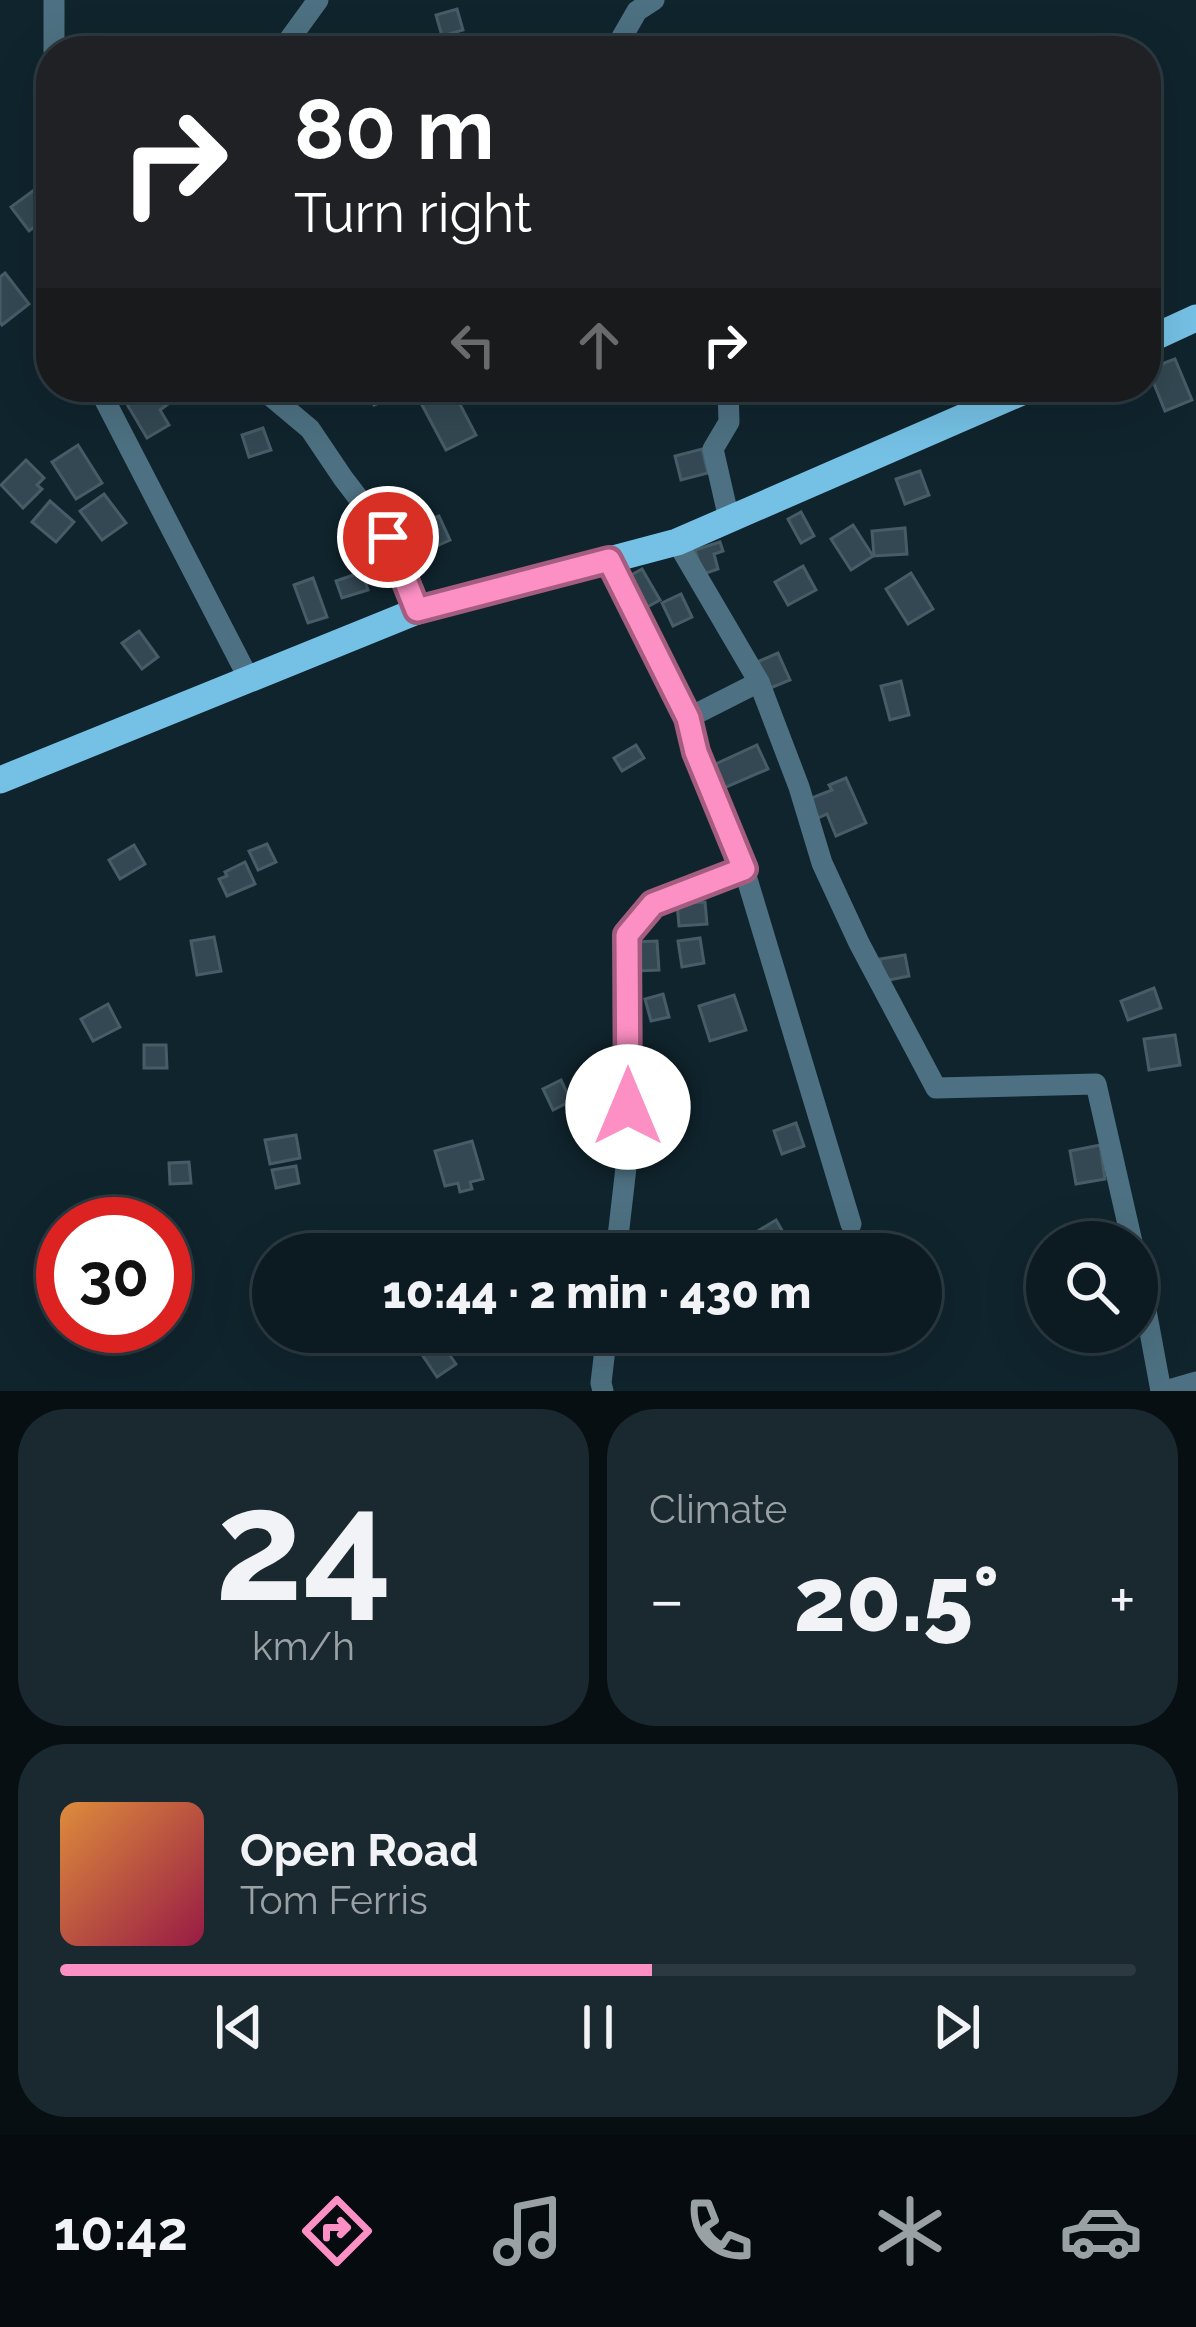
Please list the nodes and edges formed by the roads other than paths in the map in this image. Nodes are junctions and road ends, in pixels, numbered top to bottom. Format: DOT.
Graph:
graph roads {
  1 [pos="54,0"];
  2 [pos="318,0"];
  3 [pos="654,0"];
  4 [pos="53,36"];
  5 [pos="292,36"];
  6 [pos="623,36"];
  7 [pos="1196,318"];
  8 [pos="1161,334"];
  9 [pos="106,402"];
  10 [pos="282,402"];
  11 [pos="728,402"];
  12 [pos="998,402"];
  13 [pos="729,519"];
  14 [pos="677,542"];
  15 [pos="609,560"];
  16 [pos="417,610"];
  17 [pos="249,679"];
  18 [pos="759,682"];
  19 [pos="688,718"];
  20 [pos="0,780"];
  21 [pos="744,869"];
  22 [pos="1127,1221"];
  23 [pos="851,1224"];
  24 [pos="618,1233"];
  25 [pos="605,1353"];
  26 [pos="1155,1353"];
  27 [pos="1196,1382"];
  28 [pos="603,1391"];
  29 [pos="1163,1391"];
  1 -- 4 [label="street"];
  2 -- 5 [label="street"];
  3 -- 6 [label="street"];
  7 -- 8 [label="main road"];
  9 -- 17 [label="street"];
  10 -- 16 [label="street"];
  11 -- 13 [label="street"];
  12 -- 13 [label="main road"];
  13 -- 14 [label="main road"];
  14 -- 15 [label="main road"];
  14 -- 18 [label="street"];
  15 -- 16 [label="main road"];
  15 -- 19 [label="street"];
  16 -- 17 [label="main road"];
  17 -- 20 [label="main road"];
  18 -- 19 [label="street"];
  18 -- 22 [label="street"];
  19 -- 21 [label="street"];
  21 -- 23 [label="street"];
  21 -- 24 [label="street"];
  25 -- 28 [label="street"];
  26 -- 29 [label="street"];
  27 -- 29 [label="street"];
}
